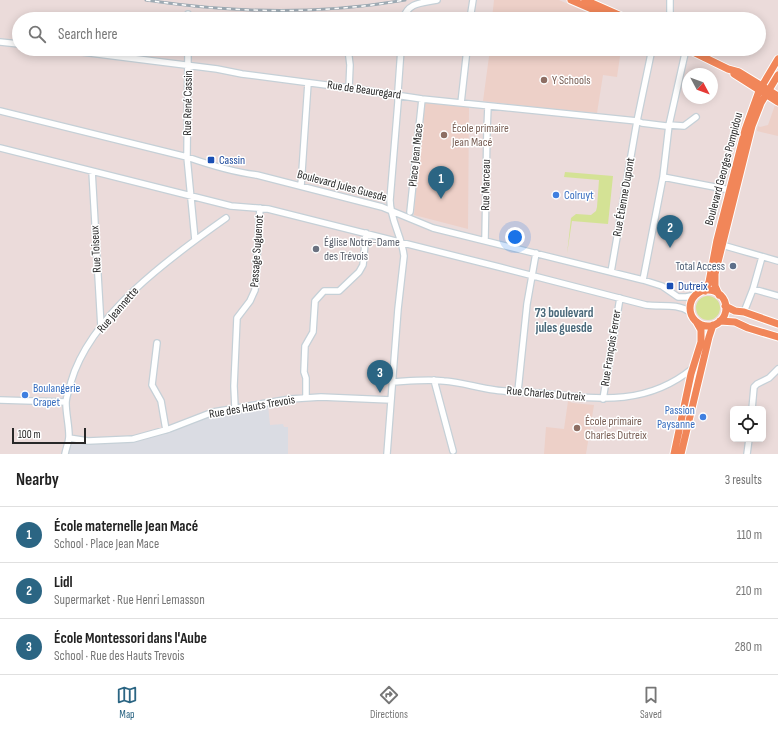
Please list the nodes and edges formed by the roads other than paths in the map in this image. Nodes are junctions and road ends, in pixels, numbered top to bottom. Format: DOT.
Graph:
graph roads {
  1 [pos="437,0"];
  2 [pos="473,0"];
  3 [pos="571,0"];
  4 [pos="585,0"];
  5 [pos="670,0"];
  6 [pos="406,12"];
  7 [pos="471,12"];
  8 [pos="599,12"];
  9 [pos="612,12"];
  10 [pos="670,12"];
  11 [pos="0,42"];
  12 [pos="12,43"];
  13 [pos="112,56"];
  14 [pos="188,56"];
  15 [pos="349,56"];
  16 [pos="400,56"];
  17 [pos="466,56"];
  18 [pos="651,56"];
  19 [pos="684,56"];
  20 [pos="701,56"];
  21 [pos="778,58"];
  22 [pos="188,66"];
  23 [pos="778,75"];
  24 [pos="308,83"];
  25 [pos="349,88"];
  26 [pos="761,88"];
  27 [pos="767,92"];
  28 [pos="399,95"];
  29 [pos="778,96"];
  30 [pos="422,99"];
  31 [pos="778,102"];
  32 [pos="461,103"];
  33 [pos="488,106"];
  34 [pos="0,111"];
  35 [pos="696,117"];
  36 [pos="637,121"];
  37 [pos="669,125"];
  38 [pos="0,148"];
  39 [pos="187,157"];
  40 [pos="92,171"];
  41 [pos="663,177"];
  42 [pos="301,186"];
  43 [pos="730,190"];
  44 [pos="191,196"];
  45 [pos="260,208"];
  46 [pos="390,210"];
  47 [pos="410,212"];
  48 [pos="226,218"];
  49 [pos="366,233"];
  50 [pos="195,240"];
  51 [pos="485,240"];
  52 [pos="402,243"];
  53 [pos="722,246"];
  54 [pos="536,253"];
  55 [pos="762,257"];
  56 [pos="778,262"];
  57 [pos="611,272"];
  58 [pos="531,275"];
  59 [pos="643,280"];
  60 [pos="753,289"];
  61 [pos="705,290"];
  62 [pos="719,294"];
  63 [pos="696,295"];
  64 [pos="778,296"];
  65 [pos="620,298"];
  66 [pos="726,306"];
  67 [pos="690,312"];
  68 [pos="744,312"];
  69 [pos="720,321"];
  70 [pos="697,323"];
  71 [pos="778,324"];
  72 [pos="713,325"];
  73 [pos="101,327"];
  74 [pos="778,337"];
  75 [pos="157,343"];
  76 [pos="693,367"];
  77 [pos="778,369"];
  78 [pos="434,380"];
  79 [pos="392,382"];
  80 [pos="518,391"];
  81 [pos="306,398"];
  82 [pos="603,399"];
  83 [pos="0,400"];
  84 [pos="390,400"];
  85 [pos="66,402"];
  86 [pos="752,406"];
  87 [pos="235,408"];
  88 [pos="166,430"];
  89 [pos="69,438"];
  90 [pos="749,442"];
  91 [pos="453,451"];
  92 [pos="65,454"];
  93 [pos="387,454"];
  94 [pos="674,454"];
  95 [pos="681,454"];
  96 [pos="747,454"];
  1 -- 6 [label="street"];
  2 -- 7 [label="street"];
  3 -- 8 [label="main road"];
  4 -- 9 [label="main road"];
  5 -- 10 [label="street"];
  11 -- 12 [label="street"];
  13 -- 22 [label="street, Rue de Beauregard"];
  14 -- 22 [label="street, Rue René Cassin"];
  15 -- 25 [label="street"];
  16 -- 28 [label="street, Place Jean Mace"];
  17 -- 32 [label="street"];
  18 -- 36 [label="street, Rue Étienne Dupont"];
  19 -- 37 [label="street"];
  20 -- 26 [label="main road"];
  21 -- 26 [label="main road, Boulevard Georges Pompidou"];
  22 -- 24 [label="street, Rue de Beauregard"];
  22 -- 39 [label="street, Rue René Cassin"];
  23 -- 27 [label="main road, Boulevard Georges Pompidou"];
  24 -- 25 [label="street, Rue de Beauregard"];
  24 -- 42 [label="street"];
  25 -- 28 [label="street, Rue de Beauregard"];
  26 -- 27 [label="main road"];
  26 -- 43 [label="main road, Boulevard Georges Pompidou"];
  27 -- 29 [label="main road"];
  27 -- 31 [label="main road"];
  27 -- 53 [label="main road, Boulevard Georges Pompidou"];
  28 -- 30 [label="street, Rue de Beauregard"];
  28 -- 46 [label="street, Place Jean Mace"];
  30 -- 32 [label="street, Rue de Beauregard"];
  30 -- 47 [label="street, Place Jean Mace"];
  32 -- 33 [label="street, Rue de Beauregard"];
  33 -- 36 [label="street, Rue de Beauregard"];
  33 -- 51 [label="street, Rue Marceau"];
  34 -- 39 [label="street, Boulevard Jules Guesde"];
  35 -- 37 [label="street, Rue de Beauregard"];
  36 -- 37 [label="street, Rue de Beauregard"];
  36 -- 57 [label="street, Rue Étienne Dupont"];
  37 -- 41 [label="street"];
  38 -- 40 [label="street"];
  39 -- 42 [label="street, Boulevard Jules Guesde"];
  39 -- 44 [label="street, Rue René Cassin"];
  40 -- 44 [label="street"];
  40 -- 73 [label="street, Rue Toiseux"];
  41 -- 43 [label="street"];
  41 -- 59 [label="street"];
  42 -- 46 [label="street, Boulevard Jules Guesde"];
  43 -- 61 [label="main road, Boulevard Georges Pompidou"];
  44 -- 45 [label="street"];
  44 -- 50 [label="street, Rue René Cassin"];
  45 -- 49 [label="street"];
  45 -- 87 [label="street, Passage Suguenot"];
  46 -- 51 [label="street, Boulevard Jules Guesde"];
  46 -- 52 [label="street"];
  48 -- 50 [label="street, Rue Jeannette"];
  49 -- 52 [label="street"];
  49 -- 81 [label="street"];
  50 -- 73 [label="street, Rue Jeannette"];
  51 -- 54 [label="street, Boulevard Jules Guesde"];
  52 -- 58 [label="street"];
  52 -- 79 [label="street"];
  53 -- 55 [label="street"];
  53 -- 62 [label="main road, Boulevard Georges Pompidou"];
  54 -- 57 [label="street, Boulevard Jules Guesde"];
  54 -- 58 [label="street"];
  55 -- 56 [label="street"];
  55 -- 60 [label="street"];
  57 -- 59 [label="street, Boulevard Jules Guesde"];
  58 -- 65 [label="street"];
  58 -- 80 [label="street"];
  59 -- 63 [label="street, Boulevard Jules Guesde"];
  60 -- 64 [label="street"];
  60 -- 68 [label="street"];
  61 -- 62 [label="main road"];
  61 -- 63 [label="main road"];
  62 -- 66 [label="main road, Boulevard Georges Pompidou"];
  63 -- 67 [label="main road"];
  65 -- 67 [label="street"];
  65 -- 82 [label="street, Rue François Ferrer"];
  66 -- 68 [label="main road"];
  66 -- 69 [label="main road"];
  67 -- 70 [label="main road"];
  68 -- 71 [label="main road"];
  69 -- 72 [label="main road"];
  69 -- 74 [label="main road"];
  70 -- 72 [label="main road"];
  70 -- 76 [label="main road"];
  72 -- 95 [label="main road"];
  73 -- 85 [label="street, Rue Jeannette"];
  75 -- 88 [label="street"];
  76 -- 82 [label="street, Rue Charles Dutreix"];
  76 -- 94 [label="main road"];
  77 -- 86 [label="street"];
  78 -- 79 [label="street, Rue Charles Dutreix"];
  78 -- 80 [label="street, Rue Charles Dutreix"];
  78 -- 91 [label="street"];
  79 -- 84 [label="street"];
  80 -- 82 [label="street, Rue Charles Dutreix"];
  81 -- 84 [label="street, Rue des Hauts Trevois"];
  81 -- 87 [label="street, Rue des Hauts Trevois"];
  83 -- 85 [label="street"];
  84 -- 93 [label="street"];
  85 -- 89 [label="street, Rue Jeannette"];
  87 -- 88 [label="street, Rue des Hauts Trevois"];
  88 -- 89 [label="street, Rue des Hauts Trevois"];
  89 -- 92 [label="street, Rue Jeannette"];
  90 -- 96 [label="street"];
}
